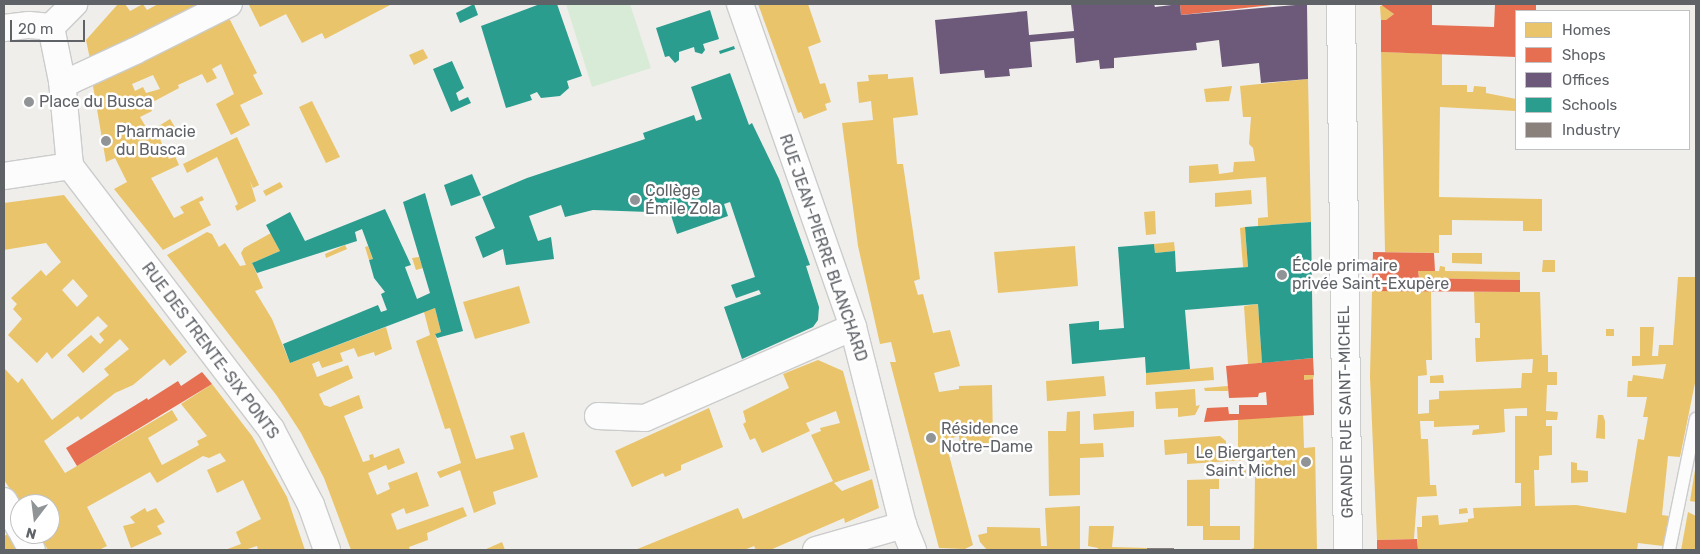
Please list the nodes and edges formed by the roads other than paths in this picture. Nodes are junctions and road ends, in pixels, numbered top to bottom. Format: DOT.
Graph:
graph roads {
  1 [pos="74,4"];
  2 [pos="229,4"];
  3 [pos="740,4"];
  4 [pos="1341,4"];
  5 [pos="4,28"];
  6 [pos="51,28"];
  7 [pos="62,81"];
  8 [pos="70,166"];
  9 [pos="4,176"];
  10 [pos="853,327"];
  11 [pos="598,416"];
  12 [pos="1696,419"];
  13 [pos="903,525"];
  14 [pos="327,550"];
  15 [pos="816,550"];
  16 [pos="913,550"];
  17 [pos="1348,550"];
  18 [pos="1669,550"];
  1 -- 6 [label="street"];
  2 -- 7 [label="street"];
  3 -- 10 [label="street, RUE JEAN-PIERRE BLANCHARD"];
  4 -- 17 [label="main road, GRANDE RUE SAINT-MICHEL"];
  5 -- 6 [label="street"];
  6 -- 7 [label="street"];
  7 -- 8 [label="street"];
  8 -- 9 [label="street"];
  8 -- 14 [label="street, RUE DES TRENTE-SIX PONTS"];
  10 -- 11 [label="street"];
  10 -- 13 [label="street, RUE JEAN-PIERRE BLANCHARD"];
  12 -- 18 [label="lane"];
  13 -- 15 [label="street"];
  13 -- 16 [label="street, RUE JEAN-PIERRE BLANCHARD"];
}
